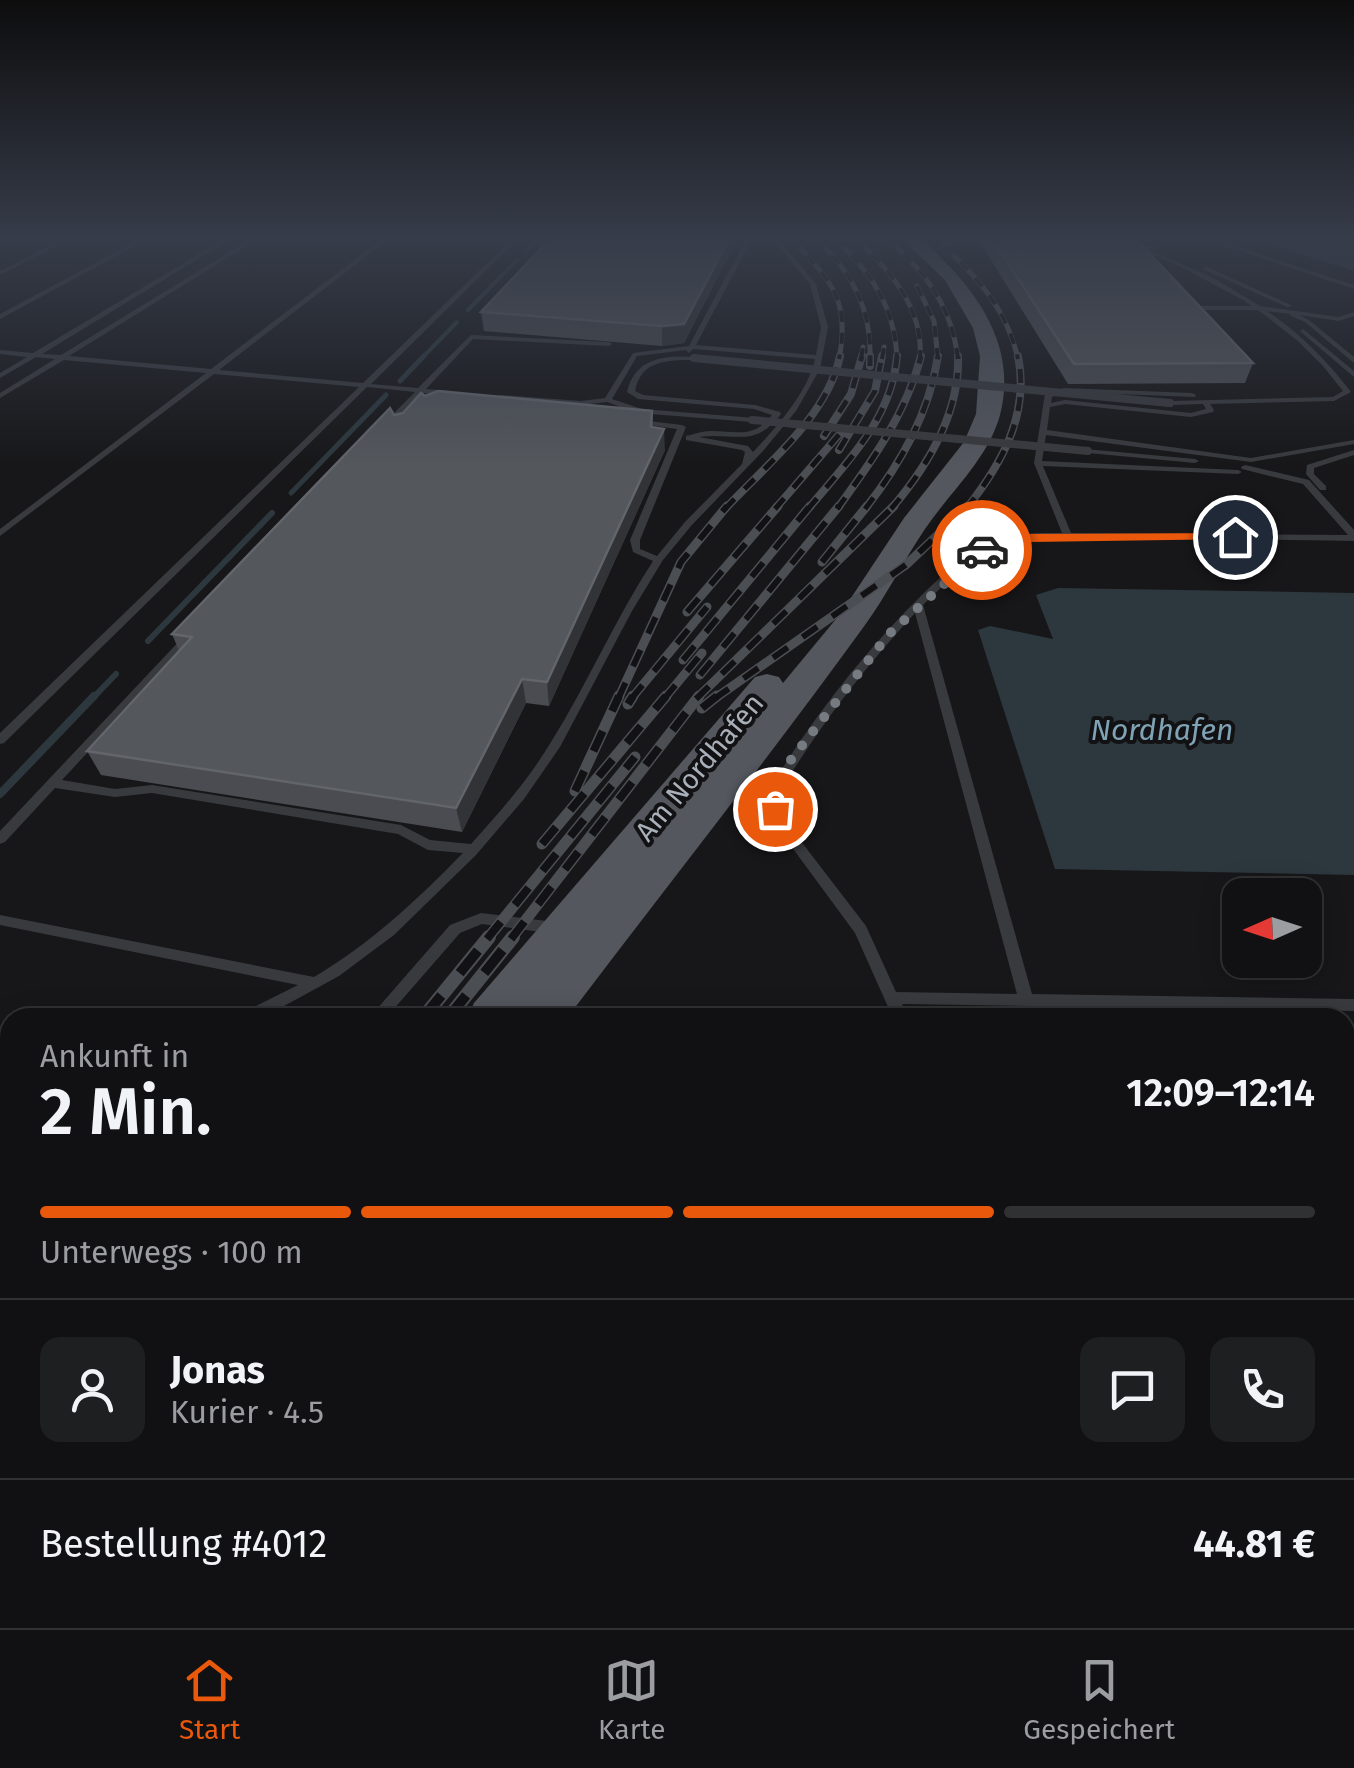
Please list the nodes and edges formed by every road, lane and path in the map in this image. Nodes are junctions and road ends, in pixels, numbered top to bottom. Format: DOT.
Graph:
graph roads {
  1 [pos="102,315"];
  2 [pos="131,315"];
  3 [pos="287,315"];
  4 [pos="436,315"];
  5 [pos="710,315"];
  6 [pos="822,315"];
  7 [pos="976,315"];
  8 [pos="1270,315"];
  9 [pos="1281,315"];
  10 [pos="1289,315"];
  11 [pos="1322,315"];
  12 [pos="1350,315"];
  13 [pos="1334,343"];
  14 [pos="609,344"];
  15 [pos="1354,344"];
  16 [pos="693,348"];
  17 [pos="0,352"];
  18 [pos="35,355"];
  19 [pos="62,357"];
  20 [pos="691,358"];
  21 [pos="820,358"];
  22 [pos="1354,362"];
  23 [pos="628,365"];
  24 [pos="212,372"];
  25 [pos="1354,374"];
  26 [pos="0,376"];
  27 [pos="363,385"];
  28 [pos="1342,385"];
  29 [pos="1354,386"];
  30 [pos="419,390"];
  31 [pos="0,396"];
  32 [pos="458,399"];
  33 [pos="608,400"];
  34 [pos="1252,401"];
  35 [pos="1205,402"];
  36 [pos="444,403"];
  37 [pos="1046,406"];
  38 [pos="640,411"];
  39 [pos="413,415"];
  40 [pos="624,421"];
  41 [pos="1043,432"];
  42 [pos="378,434"];
  43 [pos="657,436"];
  44 [pos="685,438"];
  45 [pos="772,440"];
  46 [pos="1354,442"];
  47 [pos="1349,453"];
  48 [pos="1038,463"];
  49 [pos="746,464"];
  50 [pos="1235,468"];
  51 [pos="1354,523"];
  52 [pos="914,524"];
  53 [pos="0,533"];
  54 [pos="1068,536"];
  55 [pos="1354,537"];
  56 [pos="658,560"];
  57 [pos="918,605"];
  58 [pos="202,623"];
  59 [pos="0,740"];
  60 [pos="52,783"];
  61 [pos="0,838"];
  62 [pos="471,849"];
  63 [pos="0,920"];
  64 [pos="562,930"];
  65 [pos="316,983"];
  66 [pos="893,998"];
  67 [pos="1026,1000"];
  68 [pos="1354,1005"];
  69 [pos="267,1008"];
  70 [pos="385,1008"];
  71 [pos="499,1008"];
  72 [pos="546,1008"];
  73 [pos="897,1008"];
  1 -- 18 [label="lane"];
  2 -- 19 [label="lane"];
  3 -- 24 [label="lane"];
  4 -- 27 [label="lane"];
  5 -- 16 [label="lane"];
  6 -- 21 [label="lane"];
  7 -- 52 [label="main road, Am Nordhafen"];
  8 -- 28 [label="lane"];
  9 -- 25 [label="lane"];
  10 -- 13 [label="lane"];
  11 -- 12 [label="lane"];
  13 -- 15 [label="lane"];
  13 -- 22 [label="lane"];
  14 -- 30 [label="lane"];
  16 -- 20 [label="lane"];
  16 -- 21 [label="lane"];
  16 -- 23 [label="lane"];
  17 -- 18 [label="lane"];
  18 -- 19 [label="lane"];
  18 -- 26 [label="lane"];
  19 -- 24 [label="lane"];
  19 -- 31 [label="lane"];
  20 -- 23 [label="lane"];
  20 -- 35 [label="lane, bridge"];
  20 -- 44 [label="lane"];
  21 -- 45 [label="lane"];
  23 -- 33 [label="lane"];
  24 -- 27 [label="lane"];
  24 -- 53 [label="lane"];
  27 -- 30 [label="lane"];
  27 -- 59 [label="lane"];
  28 -- 29 [label="lane"];
  28 -- 34 [label="lane"];
  30 -- 32 [label="lane"];
  30 -- 42 [label="lane"];
  32 -- 36 [label="lane"];
  32 -- 39 [label="lane"];
  33 -- 38 [label="lane"];
  33 -- 38 [label="lane"];
  34 -- 35 [label="lane"];
  34 -- 37 [label="lane"];
  35 -- 37 [label="lane"];
  37 -- 41 [label="lane"];
  38 -- 50 [label="lane, bridge"];
  40 -- 44 [label="lane"];
  41 -- 46 [label="lane"];
  41 -- 48 [label="lane"];
  43 -- 44 [label="lane"];
  44 -- 45 [label="lane"];
  44 -- 49 [label="lane"];
  44 -- 56 [label="lane"];
  45 -- 49 [label="lane"];
  47 -- 50 [label="lane"];
  47 -- 51 [label="lane"];
  48 -- 50 [label="lane"];
  48 -- 54 [label="lane"];
  49 -- 56 [label="lane"];
  50 -- 55 [label="lane"];
  52 -- 64 [label="main road, Am Nordhafen"];
  52 -- 72 [label="main road, Am Nordhafen"];
  54 -- 55 [label="lane"];
  54 -- 57 [label="lane"];
  56 -- 62 [label="lane"];
  57 -- 66 [label="lane"];
  57 -- 67 [label="lane"];
  58 -- 60 [label="lane"];
  60 -- 61 [label="lane"];
  60 -- 62 [label="lane"];
  62 -- 65 [label="lane"];
  63 -- 65 [label="lane"];
  64 -- 70 [label="lane"];
  64 -- 71 [label="main road, Am Nordhafen"];
  65 -- 69 [label="lane"];
  66 -- 67 [label="lane"];
  66 -- 73 [label="lane"];
  67 -- 68 [label="lane"];
}
